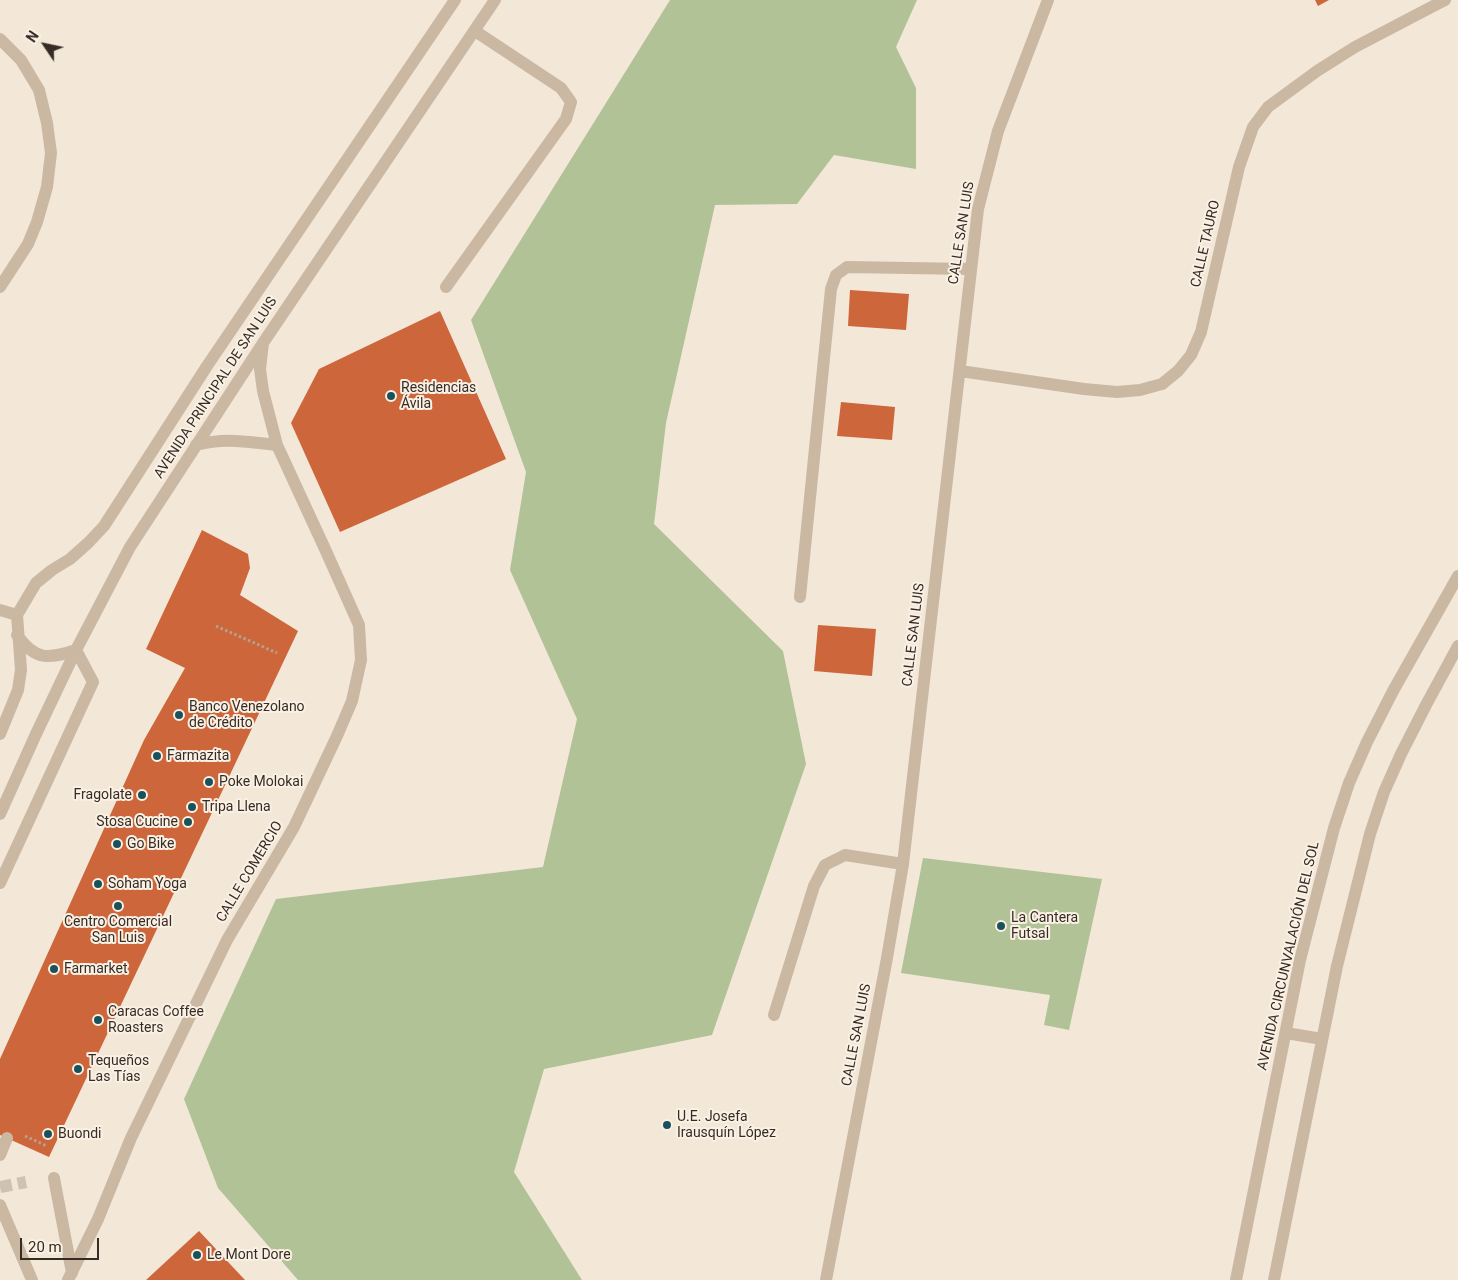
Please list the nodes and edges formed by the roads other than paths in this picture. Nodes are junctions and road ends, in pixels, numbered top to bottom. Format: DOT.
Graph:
graph roads {
  1 [pos="454,0"];
  2 [pos="495,0"];
  3 [pos="1048,0"];
  4 [pos="1445,0"];
  5 [pos="475,31"];
  6 [pos="0,38"];
  7 [pos="970,269"];
  8 [pos="0,287"];
  9 [pos="446,287"];
  10 [pos="263,343"];
  11 [pos="960,371"];
  12 [pos="196,445"];
  13 [pos="277,445"];
  14 [pos="1458,576"];
  15 [pos="800,597"];
  16 [pos="0,610"];
  17 [pos="17,615"];
  18 [pos="17,635"];
  19 [pos="1458,646"];
  20 [pos="76,650"];
  21 [pos="0,734"];
  22 [pos="0,814"];
  23 [pos="903,864"];
  24 [pos="0,883"];
  25 [pos="774,1015"];
  26 [pos="1286,1033"];
  27 [pos="1322,1039"];
  28 [pos="7,1138"];
  29 [pos="0,1155"];
  30 [pos="54,1178"];
  31 [pos="0,1206"];
  32 [pos="70,1276"];
  33 [pos="32,1280"];
  34 [pos="826,1280"];
  35 [pos="1236,1280"];
  36 [pos="1274,1280"];
  1 -- 17 [label="street, AVENIDA PRINCIPAL DE SAN LUIS"];
  2 -- 5 [label="street, AVENIDA PRINCIPAL DE SAN LUIS"];
  3 -- 7 [label="street, CALLE SAN LUIS"];
  4 -- 11 [label="street, CALLE TAURO"];
  5 -- 9 [label="street"];
  5 -- 10 [label="street, AVENIDA PRINCIPAL DE SAN LUIS"];
  6 -- 8 [label="street"];
  7 -- 11 [label="street, CALLE SAN LUIS"];
  7 -- 15 [label="street"];
  10 -- 12 [label="street, AVENIDA PRINCIPAL DE SAN LUIS"];
  10 -- 13 [label="street, CALLE COMERCIO"];
  11 -- 23 [label="street, CALLE SAN LUIS"];
  12 -- 13 [label="street"];
  12 -- 20 [label="street, AVENIDA PRINCIPAL DE SAN LUIS"];
  13 -- 32 [label="street, CALLE COMERCIO"];
  14 -- 26 [label="street, AVENIDA CIRCUNVALACIÓN DEL SOL"];
  16 -- 17 [label="street"];
  17 -- 18 [label="street"];
  18 -- 20 [label="street"];
  18 -- 21 [label="street"];
  19 -- 27 [label="street"];
  20 -- 22 [label="street, AVENIDA PRINCIPAL DE SAN LUIS"];
  20 -- 24 [label="street"];
  23 -- 25 [label="street"];
  23 -- 34 [label="street, CALLE SAN LUIS"];
  26 -- 27 [label="street"];
  26 -- 35 [label="street, AVENIDA CIRCUNVALACIÓN DEL SOL"];
  27 -- 36 [label="street"];
  28 -- 29 [label="street"];
  30 -- 32 [label="street"];
  31 -- 33 [label="street"];
}
